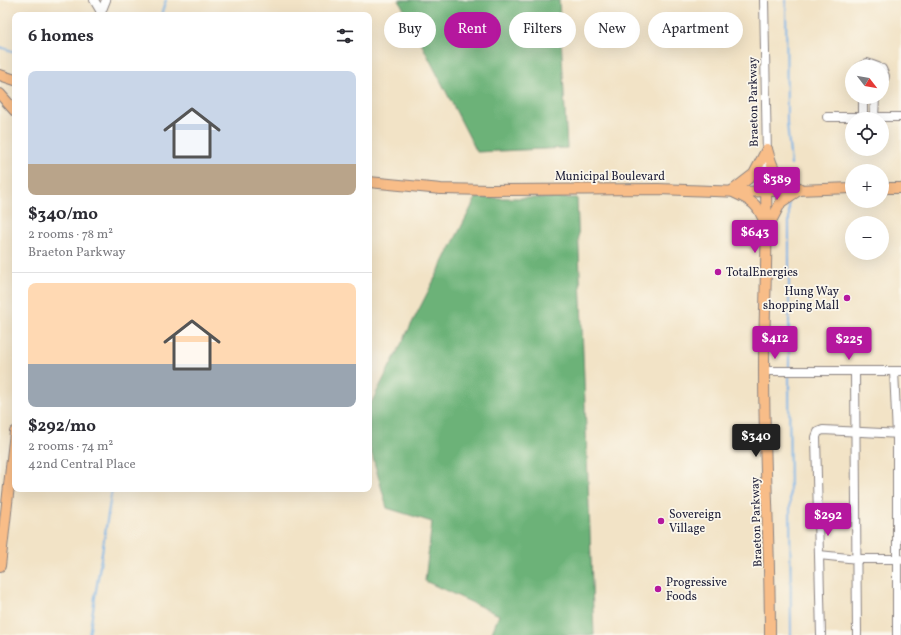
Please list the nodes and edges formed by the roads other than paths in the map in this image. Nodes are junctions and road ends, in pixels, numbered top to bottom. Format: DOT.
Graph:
graph roads {
  1 [pos="94,0"];
  2 [pos="106,0"];
  3 [pos="764,0"];
  4 [pos="99,12"];
  5 [pos="101,12"];
  6 [pos="0,75"];
  7 [pos="12,79"];
  8 [pos="0,94"];
  9 [pos="12,108"];
  10 [pos="828,117"];
  11 [pos="845,117"];
  12 [pos="889,117"];
  13 [pos="901,117"];
  14 [pos="767,149"];
  15 [pos="372,182"];
  16 [pos="845,188"];
  17 [pos="889,188"];
  18 [pos="901,188"];
  19 [pos="801,189"];
  20 [pos="732,191"];
  21 [pos="766,191"];
  22 [pos="767,228"];
  23 [pos="764,370"];
  24 [pos="855,371"];
  25 [pos="898,371"];
  26 [pos="855,433"];
  27 [pos="899,434"];
  28 [pos="12,449"];
  29 [pos="4,494"];
  30 [pos="819,555"];
  31 [pos="858,559"];
  32 [pos="899,559"];
  33 [pos="0,566"];
  34 [pos="770,635"];
  35 [pos="821,635"];
  36 [pos="857,635"];
  37 [pos="897,635"];
  1 -- 4 [label="street"];
  2 -- 5 [label="street"];
  3 -- 14 [label="street, Braeton Parkway"];
  6 -- 7 [label="main road"];
  8 -- 9 [label="main road"];
  10 -- 11 [label="street"];
  12 -- 13 [label="street"];
  14 -- 19 [label="main road"];
  14 -- 20 [label="main road"];
  14 -- 21 [label="street, Braeton Parkway"];
  15 -- 20 [label="main road, Municipal Boulevard"];
  16 -- 19 [label="main road, Municipal Boulevard"];
  17 -- 18 [label="main road"];
  19 -- 21 [label="main road, Municipal Boulevard"];
  19 -- 22 [label="main road"];
  20 -- 21 [label="main road, Municipal Boulevard"];
  20 -- 22 [label="main road"];
  21 -- 22 [label="main road, Braeton Parkway"];
  22 -- 23 [label="main road, Braeton Parkway"];
  23 -- 24 [label="street"];
  23 -- 34 [label="main road, Braeton Parkway"];
  24 -- 25 [label="street"];
  24 -- 26 [label="street"];
  25 -- 27 [label="street"];
  26 -- 27 [label="street"];
  26 -- 30 [label="street"];
  26 -- 31 [label="street"];
  27 -- 32 [label="street"];
  28 -- 29 [label="main road"];
  29 -- 33 [label="main road"];
  30 -- 31 [label="street"];
  30 -- 35 [label="street"];
  31 -- 32 [label="street"];
  31 -- 36 [label="street"];
  32 -- 37 [label="street"];
}
